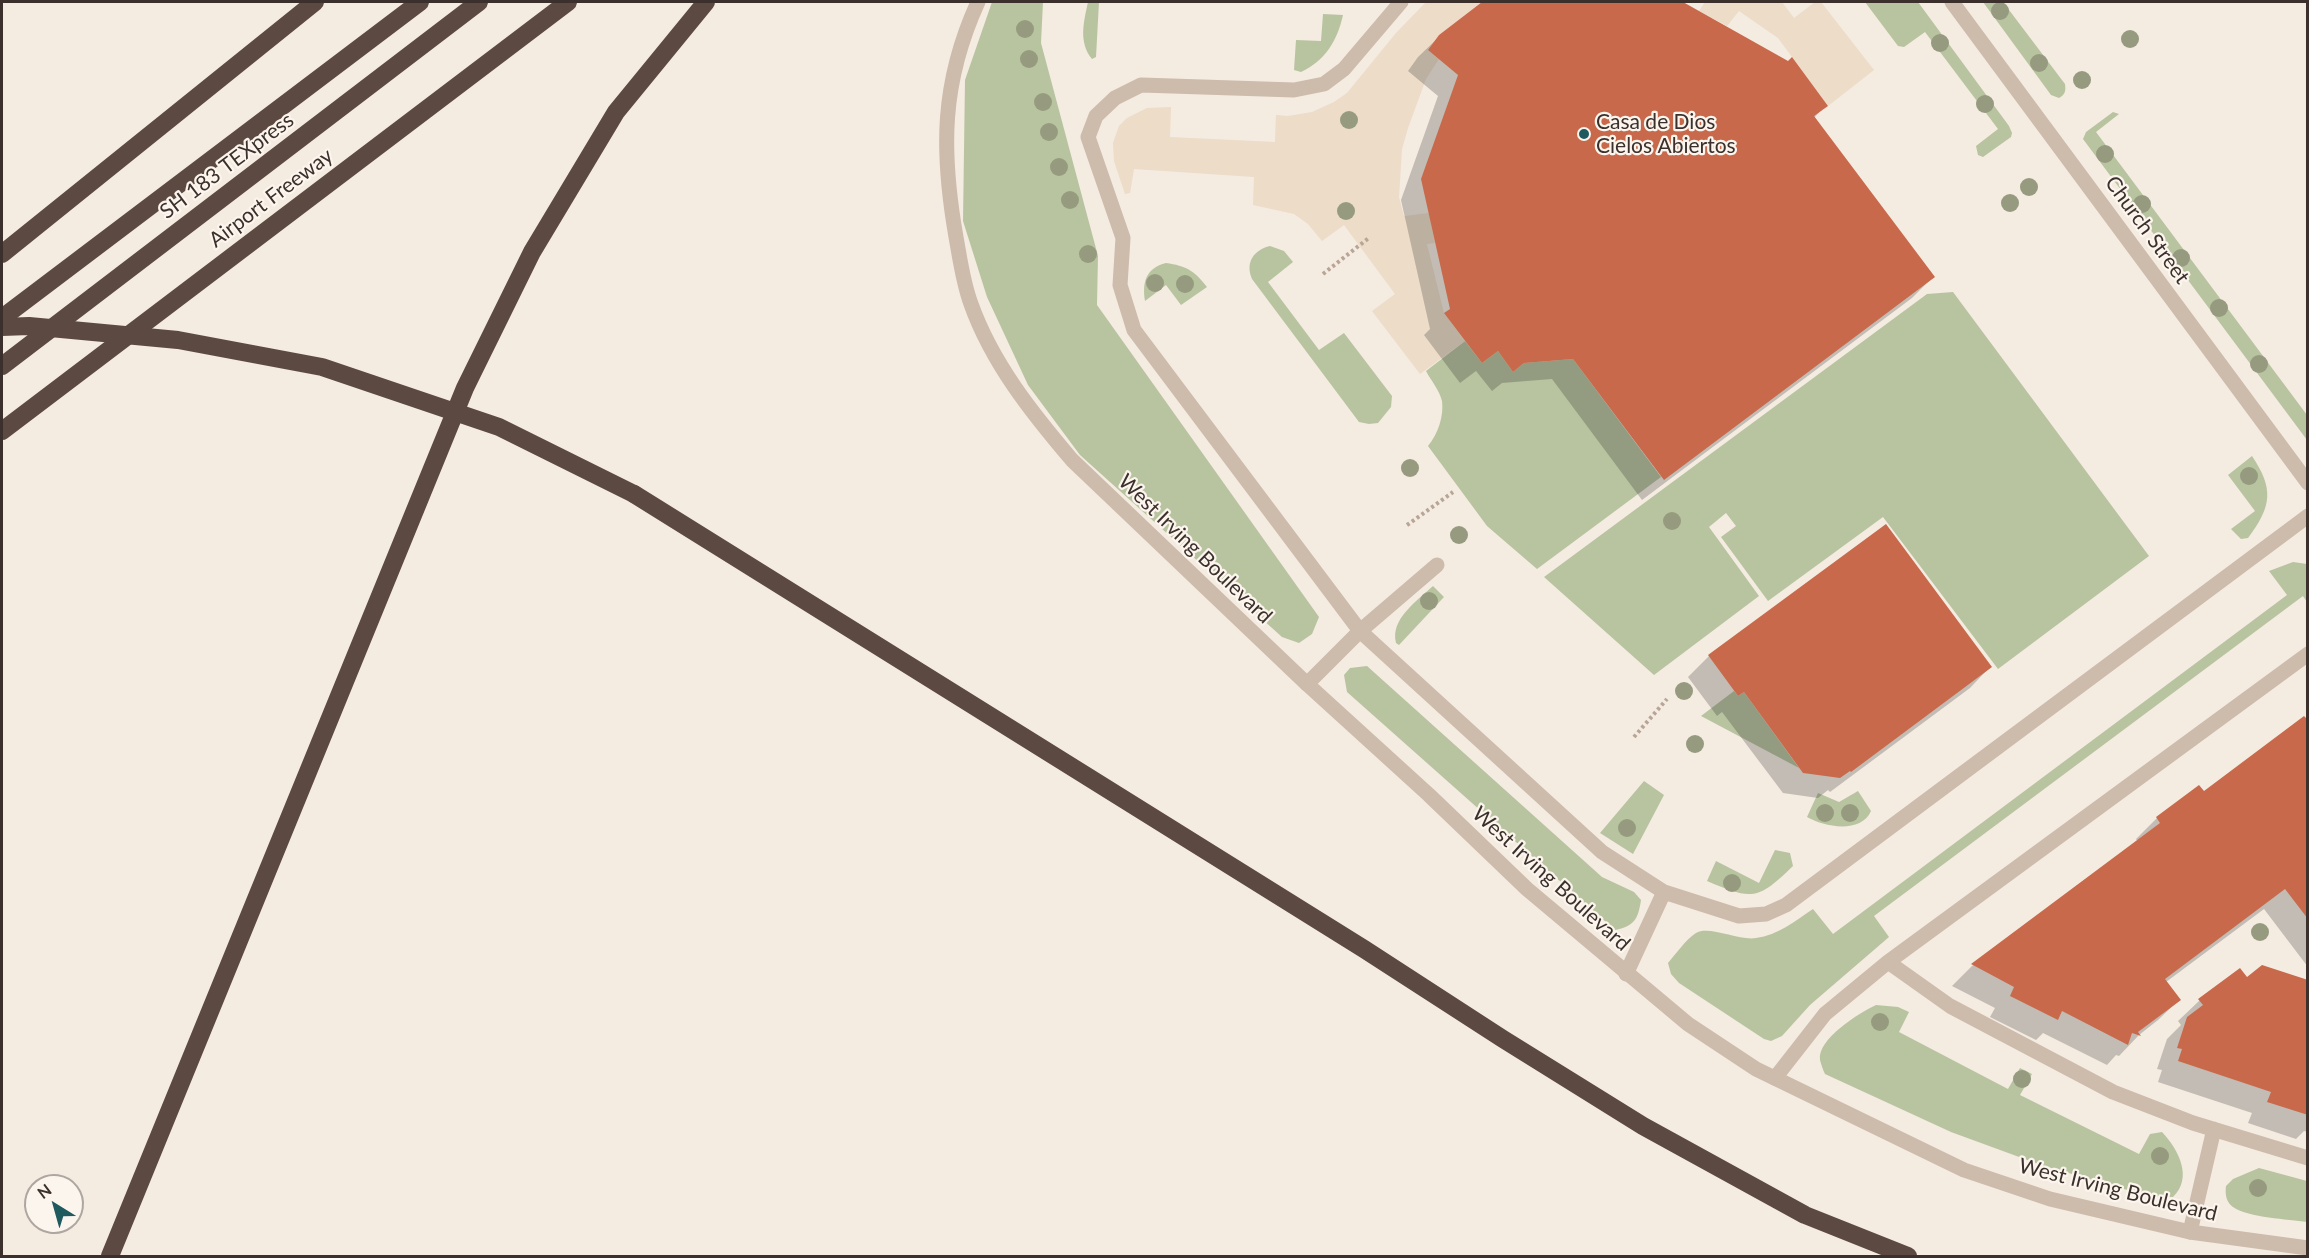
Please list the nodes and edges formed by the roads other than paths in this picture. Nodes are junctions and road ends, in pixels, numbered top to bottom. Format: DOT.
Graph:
graph roads {
  1 [pos="315,2"];
  2 [pos="420,2"];
  3 [pos="479,2"];
  4 [pos="568,2"];
  5 [pos="706,2"];
  6 [pos="978,2"];
  7 [pos="1401,2"];
  8 [pos="1952,2"];
  9 [pos="2,254"];
  10 [pos="2,318"];
  11 [pos="2,327"];
  12 [pos="2,366"];
  13 [pos="2,431"];
  14 [pos="2307,483"];
  15 [pos="2307,516"];
  16 [pos="1437,565"];
  17 [pos="1360,632"];
  18 [pos="2307,654"];
  19 [pos="1307,684"];
  20 [pos="1664,892"];
  21 [pos="1888,962"];
  22 [pos="1626,974"];
  23 [pos="1774,1078"];
  24 [pos="2214,1129"];
  25 [pos="2307,1158"];
  26 [pos="2190,1232"];
  27 [pos="2307,1248"];
  28 [pos="110,1257"];
  29 [pos="1908,1257"];
  1 -- 9 [label="highway"];
  2 -- 10 [label="highway, SH 183 TEXpress"];
  3 -- 12 [label="highway, SH 183 TEXpress"];
  4 -- 13 [label="highway, Airport Freeway"];
  5 -- 28 [label="highway"];
  6 -- 19 [label="street, West Irving Boulevard"];
  7 -- 17 [label="street"];
  8 -- 14 [label="street, Church Street"];
  11 -- 29 [label="highway, bridge"];
  15 -- 20 [label="street"];
  16 -- 17 [label="street"];
  17 -- 19 [label="street"];
  17 -- 20 [label="street"];
  18 -- 21 [label="street"];
  19 -- 22 [label="street, West Irving Boulevard"];
  20 -- 22 [label="street"];
  21 -- 23 [label="street"];
  21 -- 24 [label="street"];
  22 -- 23 [label="street, West Irving Boulevard"];
  23 -- 26 [label="street, West Irving Boulevard"];
  24 -- 25 [label="street"];
  24 -- 26 [label="street"];
  26 -- 27 [label="street, West Irving Boulevard"];
}
